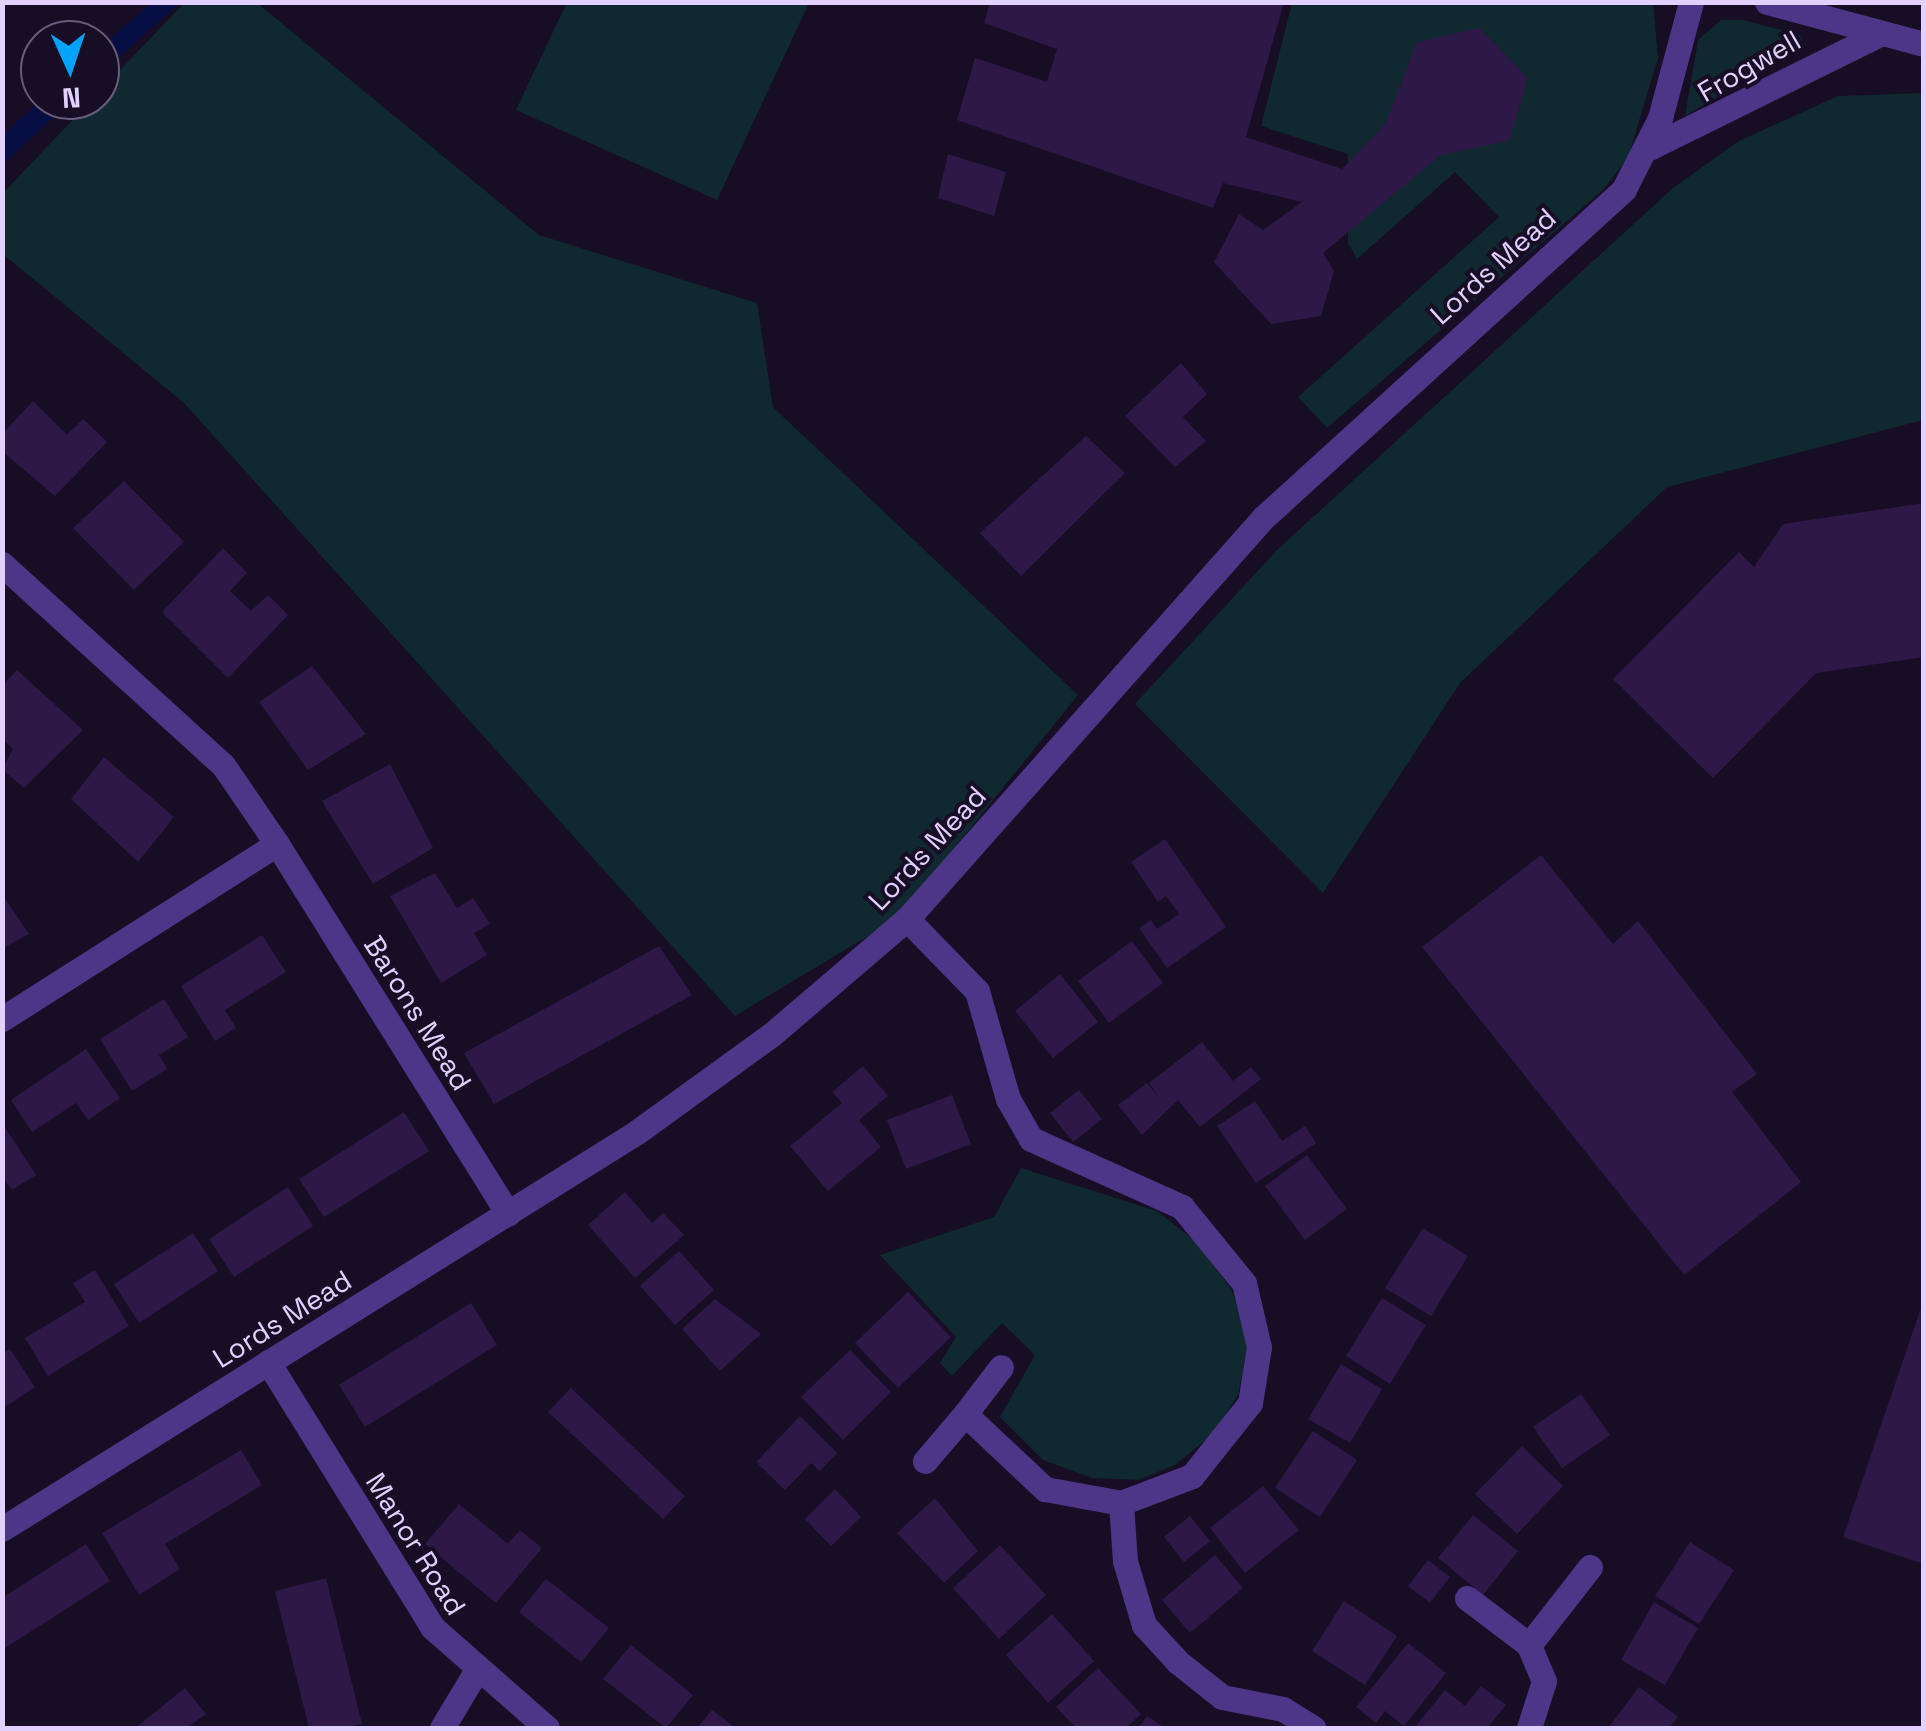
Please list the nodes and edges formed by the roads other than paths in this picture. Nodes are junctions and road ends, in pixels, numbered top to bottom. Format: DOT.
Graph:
graph roads {
  1 [pos="1691,2"];
  2 [pos="1767,2"];
  3 [pos="1880,34"];
  4 [pos="1924,44"];
  5 [pos="1649,148"];
  6 [pos="2,564"];
  7 [pos="277,844"];
  8 [pos="907,919"];
  9 [pos="2,1019"];
  10 [pos="508,1214"];
  11 [pos="268,1362"];
  12 [pos="1001,1367"];
  13 [pos="965,1414"];
  14 [pos="926,1461"];
  15 [pos="1120,1503"];
  16 [pos="2,1529"];
  17 [pos="1590,1568"];
  18 [pos="1467,1598"];
  19 [pos="1529,1645"];
  20 [pos="475,1673"];
  21 [pos="442,1728"];
  22 [pos="547,1728"];
  23 [pos="1314,1728"];
  24 [pos="1529,1728"];
  1 -- 5 [label="street, Lords Mead"];
  2 -- 3 [label="street, Frogwell"];
  3 -- 4 [label="street, Frogwell"];
  3 -- 5 [label="street, Frogwell"];
  5 -- 8 [label="street, Lords Mead"];
  6 -- 7 [label="street, Barons Mead"];
  7 -- 9 [label="street"];
  7 -- 10 [label="street, Barons Mead"];
  8 -- 10 [label="street, Lords Mead"];
  8 -- 15 [label="street"];
  10 -- 11 [label="street, Lords Mead"];
  11 -- 16 [label="street, Lords Mead"];
  11 -- 20 [label="street, Manor Road"];
  12 -- 13 [label="street"];
  13 -- 14 [label="street"];
  13 -- 15 [label="street"];
  15 -- 23 [label="street"];
  17 -- 19 [label="street"];
  18 -- 19 [label="street"];
  19 -- 24 [label="street"];
  20 -- 21 [label="street"];
  20 -- 22 [label="street, Manor Road"];
}
